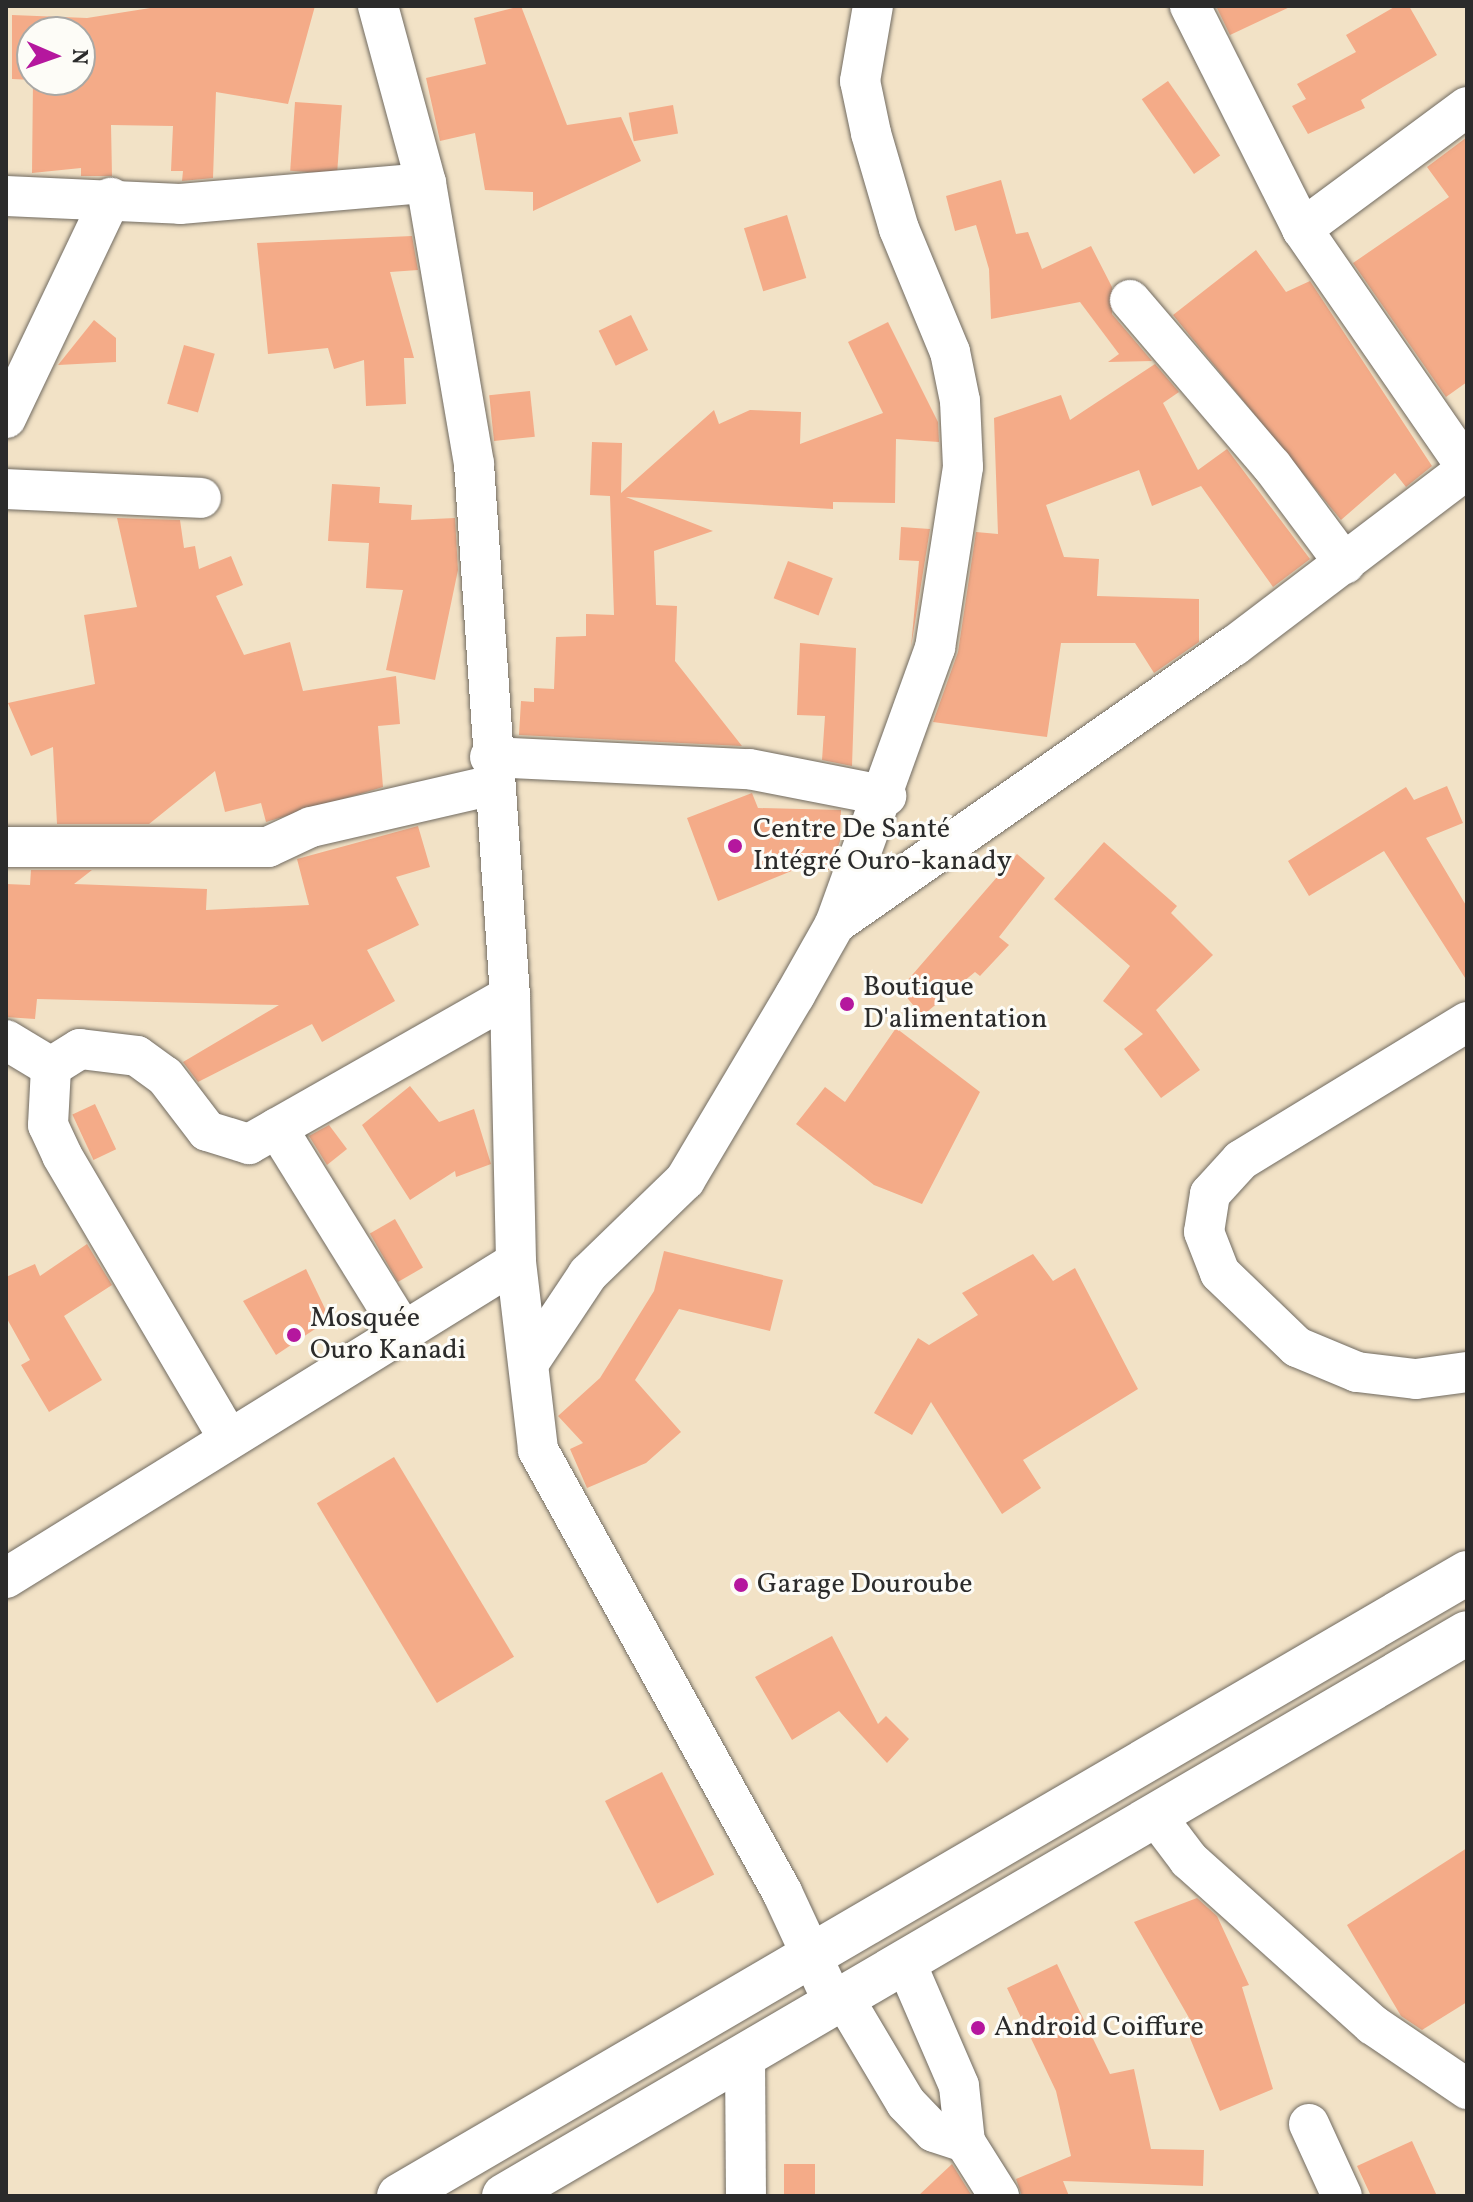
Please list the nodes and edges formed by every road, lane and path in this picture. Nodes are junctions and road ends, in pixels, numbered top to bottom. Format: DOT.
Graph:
graph roads {
  1 [pos="378,6"];
  2 [pos="873,6"];
  3 [pos="1190,6"];
  4 [pos="1467,107"];
  5 [pos="426,183"];
  6 [pos="6,196"];
  7 [pos="111,198"];
  8 [pos="1302,229"];
  9 [pos="1130,300"];
  10 [pos="6,418"];
  11 [pos="1467,468"];
  12 [pos="6,489"];
  13 [pos="201,498"];
  14 [pos="1345,564"];
  15 [pos="492,771"];
  16 [pos="886,796"];
  17 [pos="6,847"];
  18 [pos="835,924"];
  19 [pos="510,996"];
  20 [pos="1467,1022"];
  21 [pos="6,1040"];
  22 [pos="51,1067"];
  23 [pos="277,1128"];
  24 [pos="516,1262"];
  25 [pos="403,1331"];
  26 [pos="530,1361"];
  27 [pos="1467,1372"];
  28 [pos="229,1439"];
  29 [pos="24,1556"];
  30 [pos="1467,1573"];
  31 [pos="6,1578"];
  32 [pos="1467,1633"];
  33 [pos="1155,1815"];
  34 [pos="807,1955"];
  35 [pos="905,1961"];
  36 [pos="838,2000"];
  37 [pos="745,2055"];
  38 [pos="1467,2089"];
  39 [pos="1309,2124"];
  40 [pos="965,2142"];
  41 [pos="399,2196"];
  42 [pos="504,2196"];
  43 [pos="746,2196"];
  44 [pos="999,2196"];
  45 [pos="1342,2196"];
  1 -- 5 [label="street"];
  2 -- 16 [label="street"];
  3 -- 8 [label="street"];
  4 -- 8 [label="street"];
  5 -- 7 [label="street"];
  5 -- 15 [label="street"];
  6 -- 7 [label="street"];
  7 -- 10 [label="street"];
  8 -- 11 [label="street"];
  9 -- 14 [label="street"];
  11 -- 14 [label="street"];
  12 -- 13 [label="street"];
  14 -- 18 [label="street"];
  15 -- 16 [label="street"];
  15 -- 17 [label="street"];
  15 -- 19 [label="street"];
  16 -- 18 [label="street"];
  18 -- 26 [label="street"];
  19 -- 23 [label="street"];
  19 -- 24 [label="street"];
  20 -- 27 [label="street"];
  21 -- 22 [label="street"];
  22 -- 23 [label="street"];
  22 -- 28 [label="street"];
  23 -- 25 [label="street"];
  24 -- 25 [label="street"];
  24 -- 26 [label="street"];
  25 -- 28 [label="street"];
  26 -- 34 [label="street"];
  28 -- 29 [label="street"];
  29 -- 31 [label="street"];
  30 -- 34 [label="main road"];
  32 -- 33 [label="main road"];
  33 -- 35 [label="main road"];
  33 -- 38 [label="street"];
  34 -- 36 [label="street"];
  34 -- 41 [label="main road"];
  35 -- 36 [label="main road"];
  35 -- 40 [label="street"];
  36 -- 37 [label="main road"];
  36 -- 40 [label="street"];
  37 -- 42 [label="main road"];
  37 -- 43 [label="street"];
  39 -- 45 [label="street"];
  40 -- 44 [label="street"];
}
